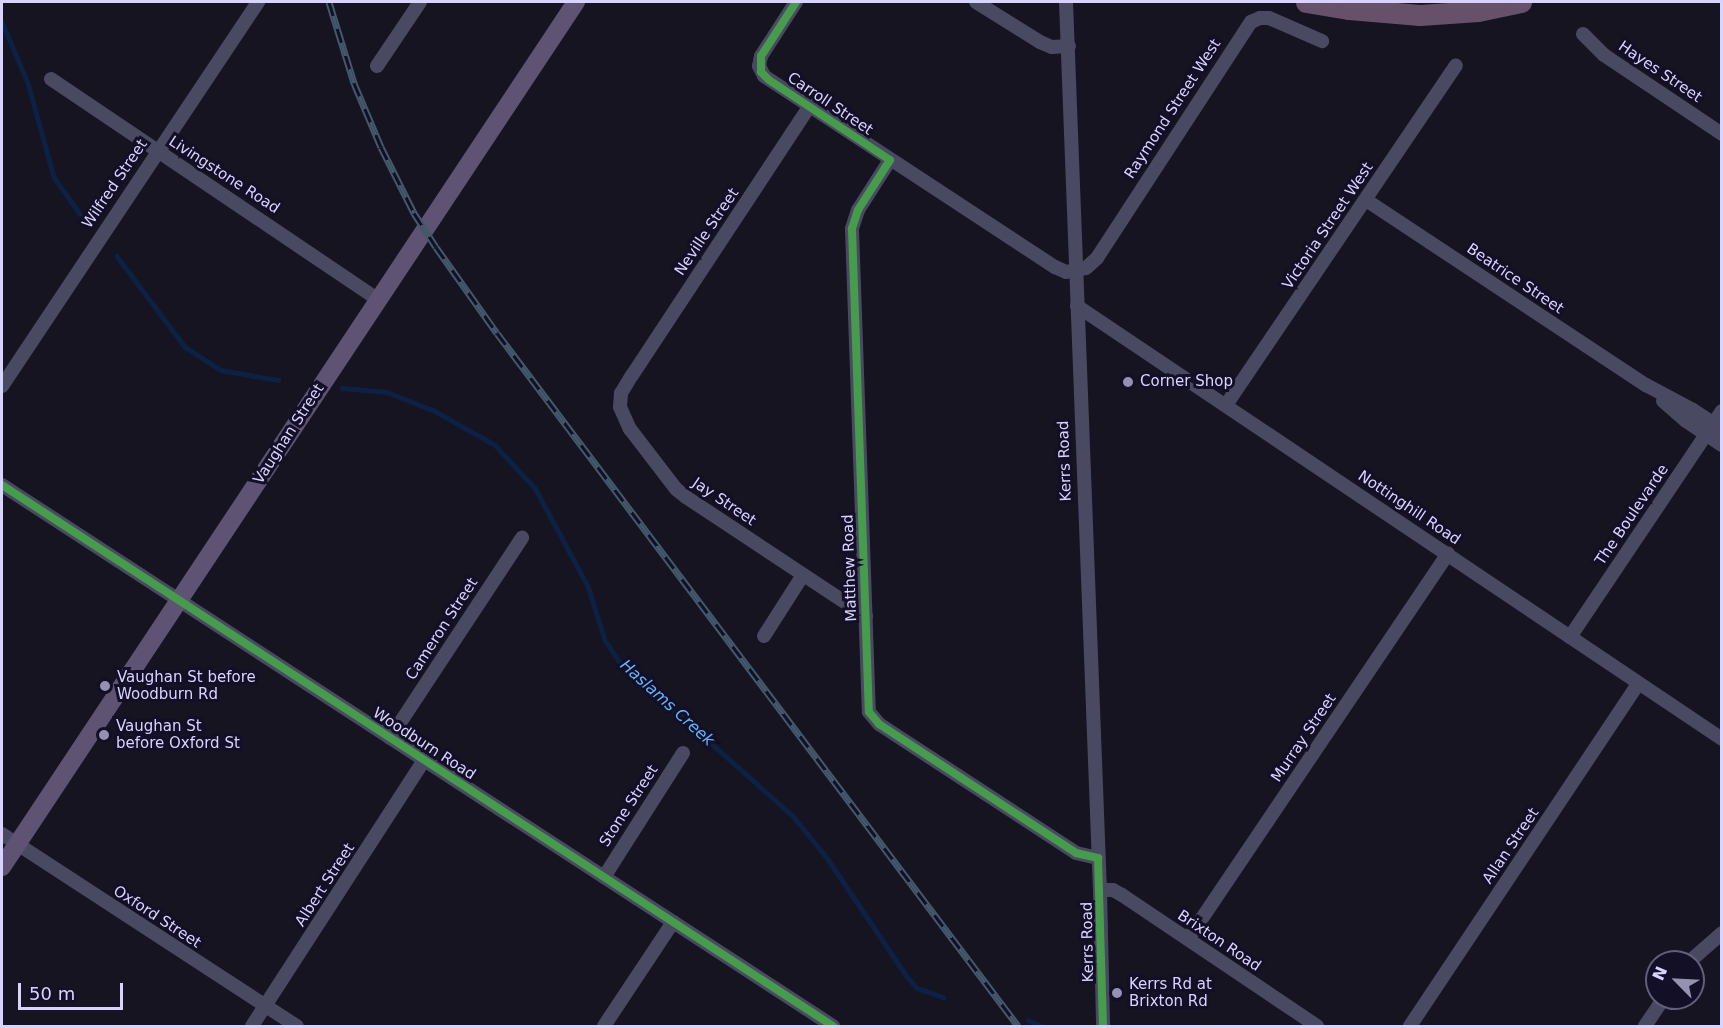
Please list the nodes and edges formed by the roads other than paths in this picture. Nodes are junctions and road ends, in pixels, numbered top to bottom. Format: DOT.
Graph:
graph roads {
  1 [pos="258,2"];
  2 [pos="420,2"];
  3 [pos="576,2"];
  4 [pos="796,2"];
  5 [pos="976,2"];
  6 [pos="1066,2"];
  7 [pos="1306,2"];
  8 [pos="1521,2"];
  9 [pos="1583,34"];
  10 [pos="1322,41"];
  11 [pos="1069,46"];
  12 [pos="1456,65"];
  13 [pos="377,66"];
  14 [pos="51,79"];
  15 [pos="809,107"];
  16 [pos="1722,134"];
  17 [pos="157,151"];
  18 [pos="890,160"];
  19 [pos="1366,200"];
  20 [pos="1076,271"];
  21 [pos="377,299"];
  22 [pos="1077,306"];
  23 [pos="632,375"];
  24 [pos="2,386"];
  25 [pos="1226,405"];
  26 [pos="1722,411"];
  27 [pos="1714,428"];
  28 [pos="1722,444"];
  29 [pos="2,485"];
  30 [pos="522,538"];
  31 [pos="1448,554"];
  32 [pos="803,575"];
  33 [pos="178,601"];
  34 [pos="866,616"];
  35 [pos="764,636"];
  36 [pos="1570,637"];
  37 [pos="1639,683"];
  38 [pos="390,738"];
  39 [pos="1722,739"];
  40 [pos="683,753"];
  41 [pos="424,760"];
  42 [pos="9,839"];
  43 [pos="1098,858"];
  44 [pos="2,867"];
  45 [pos="604,877"];
  46 [pos="1100,890"];
  47 [pos="673,922"];
  48 [pos="1722,933"];
  49 [pos="1188,939"];
  50 [pos="1703,950"];
  51 [pos="266,1007"];
  52 [pos="1656,1010"];
  53 [pos="252,1026"];
  54 [pos="297,1026"];
  55 [pos="604,1026"];
  56 [pos="833,1026"];
  57 [pos="1103,1026"];
  58 [pos="1317,1026"];
  59 [pos="1410,1026"];
  60 [pos="1645,1026"];
  1 -- 17 [label="street, Wilfred Street"];
  2 -- 13 [label="street"];
  3 -- 21 [label="main road, Vaughan Street"];
  4 -- 15 [label="street, Carroll Street"];
  5 -- 11 [label="street"];
  6 -- 11 [label="street, Kerrs Road"];
  7 -- 8 [label="highway"];
  9 -- 16 [label="street, Hayes Street"];
  10 -- 20 [label="street, Raymond Street West"];
  11 -- 20 [label="street, Kerrs Road"];
  12 -- 19 [label="street, Victoria Street West"];
  14 -- 17 [label="street, Livingstone Road"];
  15 -- 18 [label="street, Carroll Street"];
  15 -- 23 [label="street, Neville Street"];
  17 -- 21 [label="street, Livingstone Road"];
  17 -- 24 [label="street, Wilfred Street"];
  18 -- 20 [label="street, Carroll Street"];
  18 -- 34 [label="street, Matthew Road"];
  19 -- 25 [label="street, Victoria Street West"];
  19 -- 27 [label="street, Beatrice Street"];
  20 -- 22 [label="street, Kerrs Road"];
  21 -- 33 [label="main road, Vaughan Street"];
  22 -- 25 [label="street, Nottinghill Road"];
  22 -- 43 [label="street, Kerrs Road"];
  23 -- 32 [label="street, Jay Street"];
  25 -- 31 [label="street, Nottinghill Road"];
  26 -- 27 [label="street, The Boulevarde"];
  27 -- 28 [label="street, Beatrice Street"];
  27 -- 36 [label="street, The Boulevarde"];
  29 -- 33 [label="street, Woodburn Road"];
  30 -- 38 [label="street, Cameron Street"];
  31 -- 36 [label="street, Nottinghill Road"];
  31 -- 49 [label="street, Murray Street"];
  32 -- 34 [label="street, Jay Street"];
  32 -- 35 [label="street"];
  33 -- 38 [label="street, Woodburn Road"];
  33 -- 42 [label="main road, Vaughan Street"];
  34 -- 43 [label="street, Matthew Road"];
  36 -- 37 [label="street, Nottinghill Road"];
  37 -- 39 [label="street, Nottinghill Road"];
  37 -- 59 [label="street, Allan Street"];
  38 -- 41 [label="street, Woodburn Road"];
  40 -- 45 [label="street, Stone Street"];
  41 -- 45 [label="street, Woodburn Road"];
  41 -- 51 [label="street, Albert Street"];
  42 -- 44 [label="main road, Vaughan Street"];
  42 -- 51 [label="street, Oxford Street"];
  43 -- 46 [label="street, Kerrs Road"];
  45 -- 47 [label="street, Woodburn Road"];
  46 -- 49 [label="street, Brixton Road"];
  46 -- 57 [label="street, Kerrs Road"];
  47 -- 55 [label="street"];
  47 -- 56 [label="street, Woodburn Road"];
  48 -- 50 [label="street"];
  49 -- 58 [label="street, Brixton Road"];
  51 -- 53 [label="street, Albert Street"];
  51 -- 54 [label="street, Oxford Street"];
  52 -- 60 [label="street"];
}
